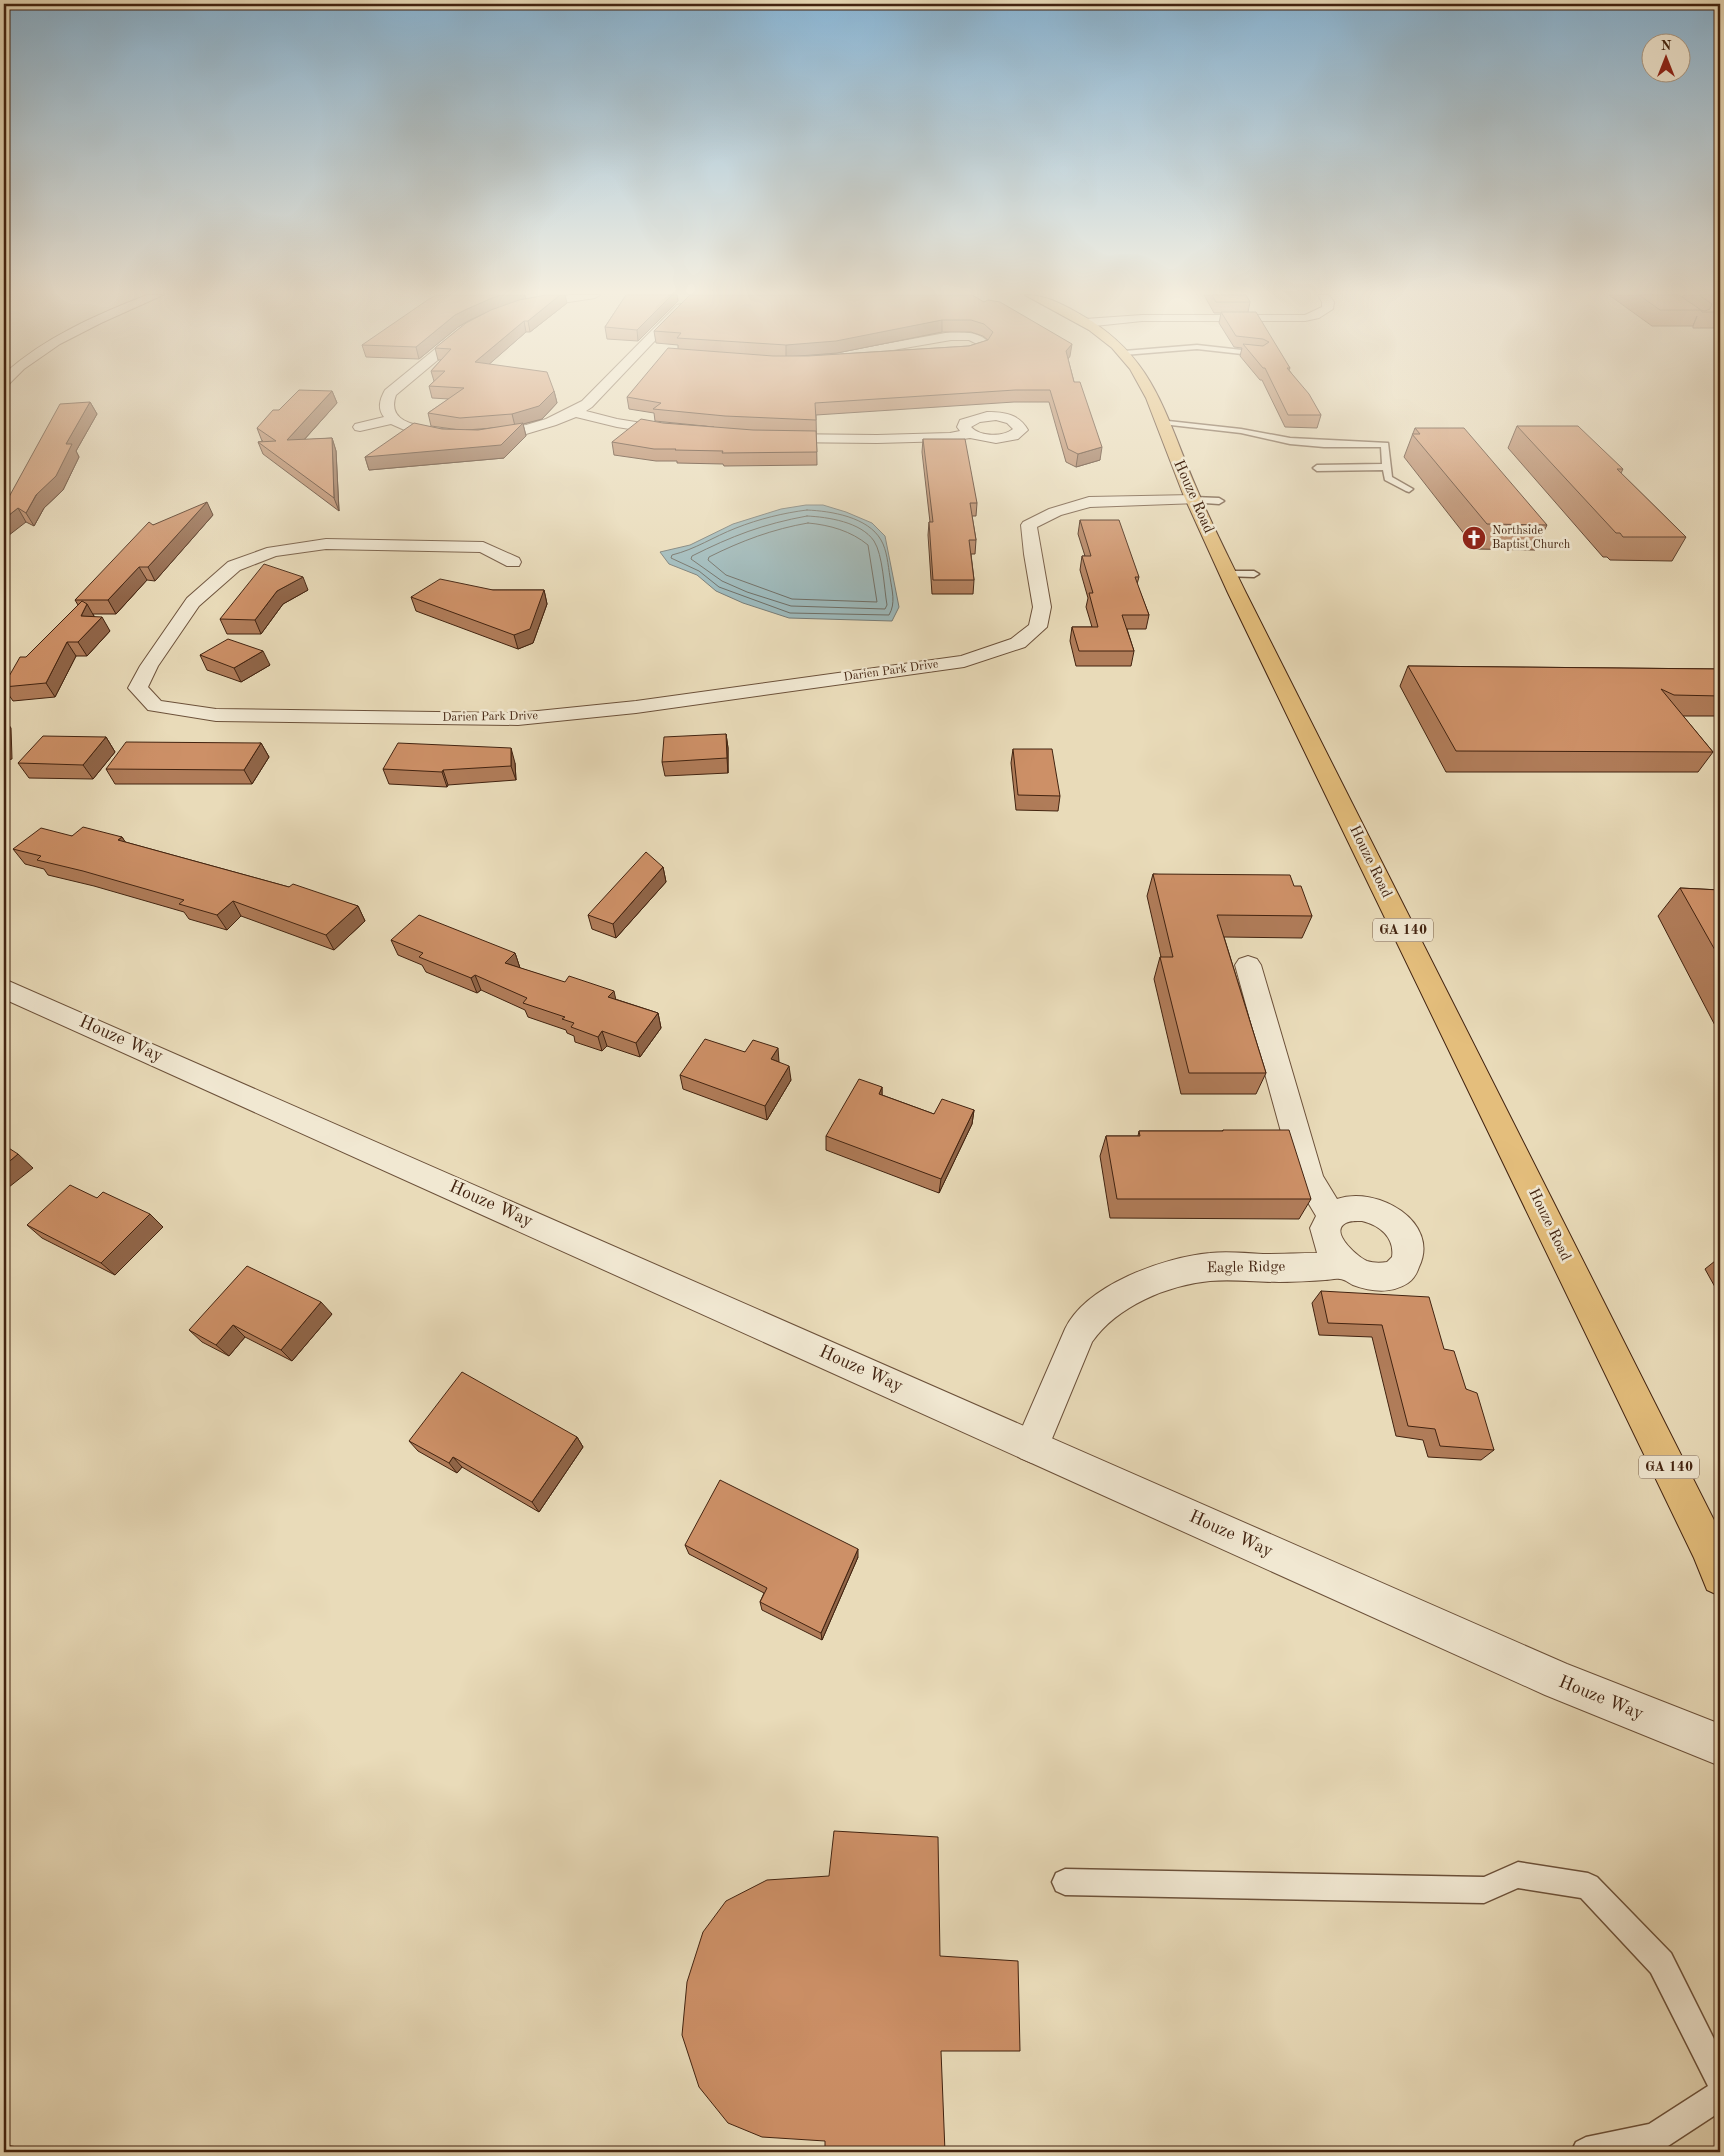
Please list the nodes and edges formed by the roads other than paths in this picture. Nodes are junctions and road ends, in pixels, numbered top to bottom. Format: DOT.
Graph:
graph roads {
  1 [pos="389,396"];
  2 [pos="595,396"];
  3 [pos="1151,396"];
  4 [pos="574,412"];
  5 [pos="393,419"];
  6 [pos="1162,422"];
  7 [pos="360,427"];
  8 [pos="685,434"];
  9 [pos="970,434"];
  10 [pos="459,435"];
  11 [pos="475,436"];
  12 [pos="763,438"];
  13 [pos="1338,456"];
  14 [pos="1387,467"];
  15 [pos="1318,468"];
  16 [pos="1409,489"];
  17 [pos="1194,500"];
  18 [pos="1219,501"];
  19 [pos="513,562"];
  20 [pos="1248,964"];
  21 [pos="4,988"];
  22 [pos="1331,1216"];
  23 [pos="1345,1266"];
  24 [pos="1032,1446"];
  25 [pos="1718,1568"];
  26 [pos="1720,1745"];
  27 [pos="1065,1882"];
  28 [pos="1720,2080"];
  29 [pos="1720,2095"];
  30 [pos="1586,2152"];
  1 -- 5 [label="street"];
  2 -- 4 [label="street"];
  3 -- 6 [label="main road, Houze Road / GA 140"];
  4 -- 8 [label="street"];
  4 -- 11 [label="street"];
  5 -- 7 [label="street"];
  5 -- 10 [label="street"];
  6 -- 13 [label="lane"];
  6 -- 17 [label="main road, Houze Road / GA 140"];
  9 -- 12 [label="street"];
  13 -- 14 [label="lane"];
  13 -- 14 [label="lane"];
  13 -- 15 [label="lane"];
  14 -- 16 [label="lane"];
  17 -- 18 [label="lane"];
  17 -- 19 [label="street, Darien Park Drive"];
  17 -- 25 [label="main road, Houze Road / GA 140"];
  20 -- 22 [label="street"];
  21 -- 24 [label="street, Houze Way"];
  22 -- 23 [label="street, Eagle Ridge"];
  22 -- 23 [label="street, Eagle Ridge"];
  23 -- 24 [label="street, Eagle Ridge"];
  24 -- 26 [label="street, Houze Way"];
  27 -- 28 [label="lane"];
  29 -- 30 [label="lane"];
}
